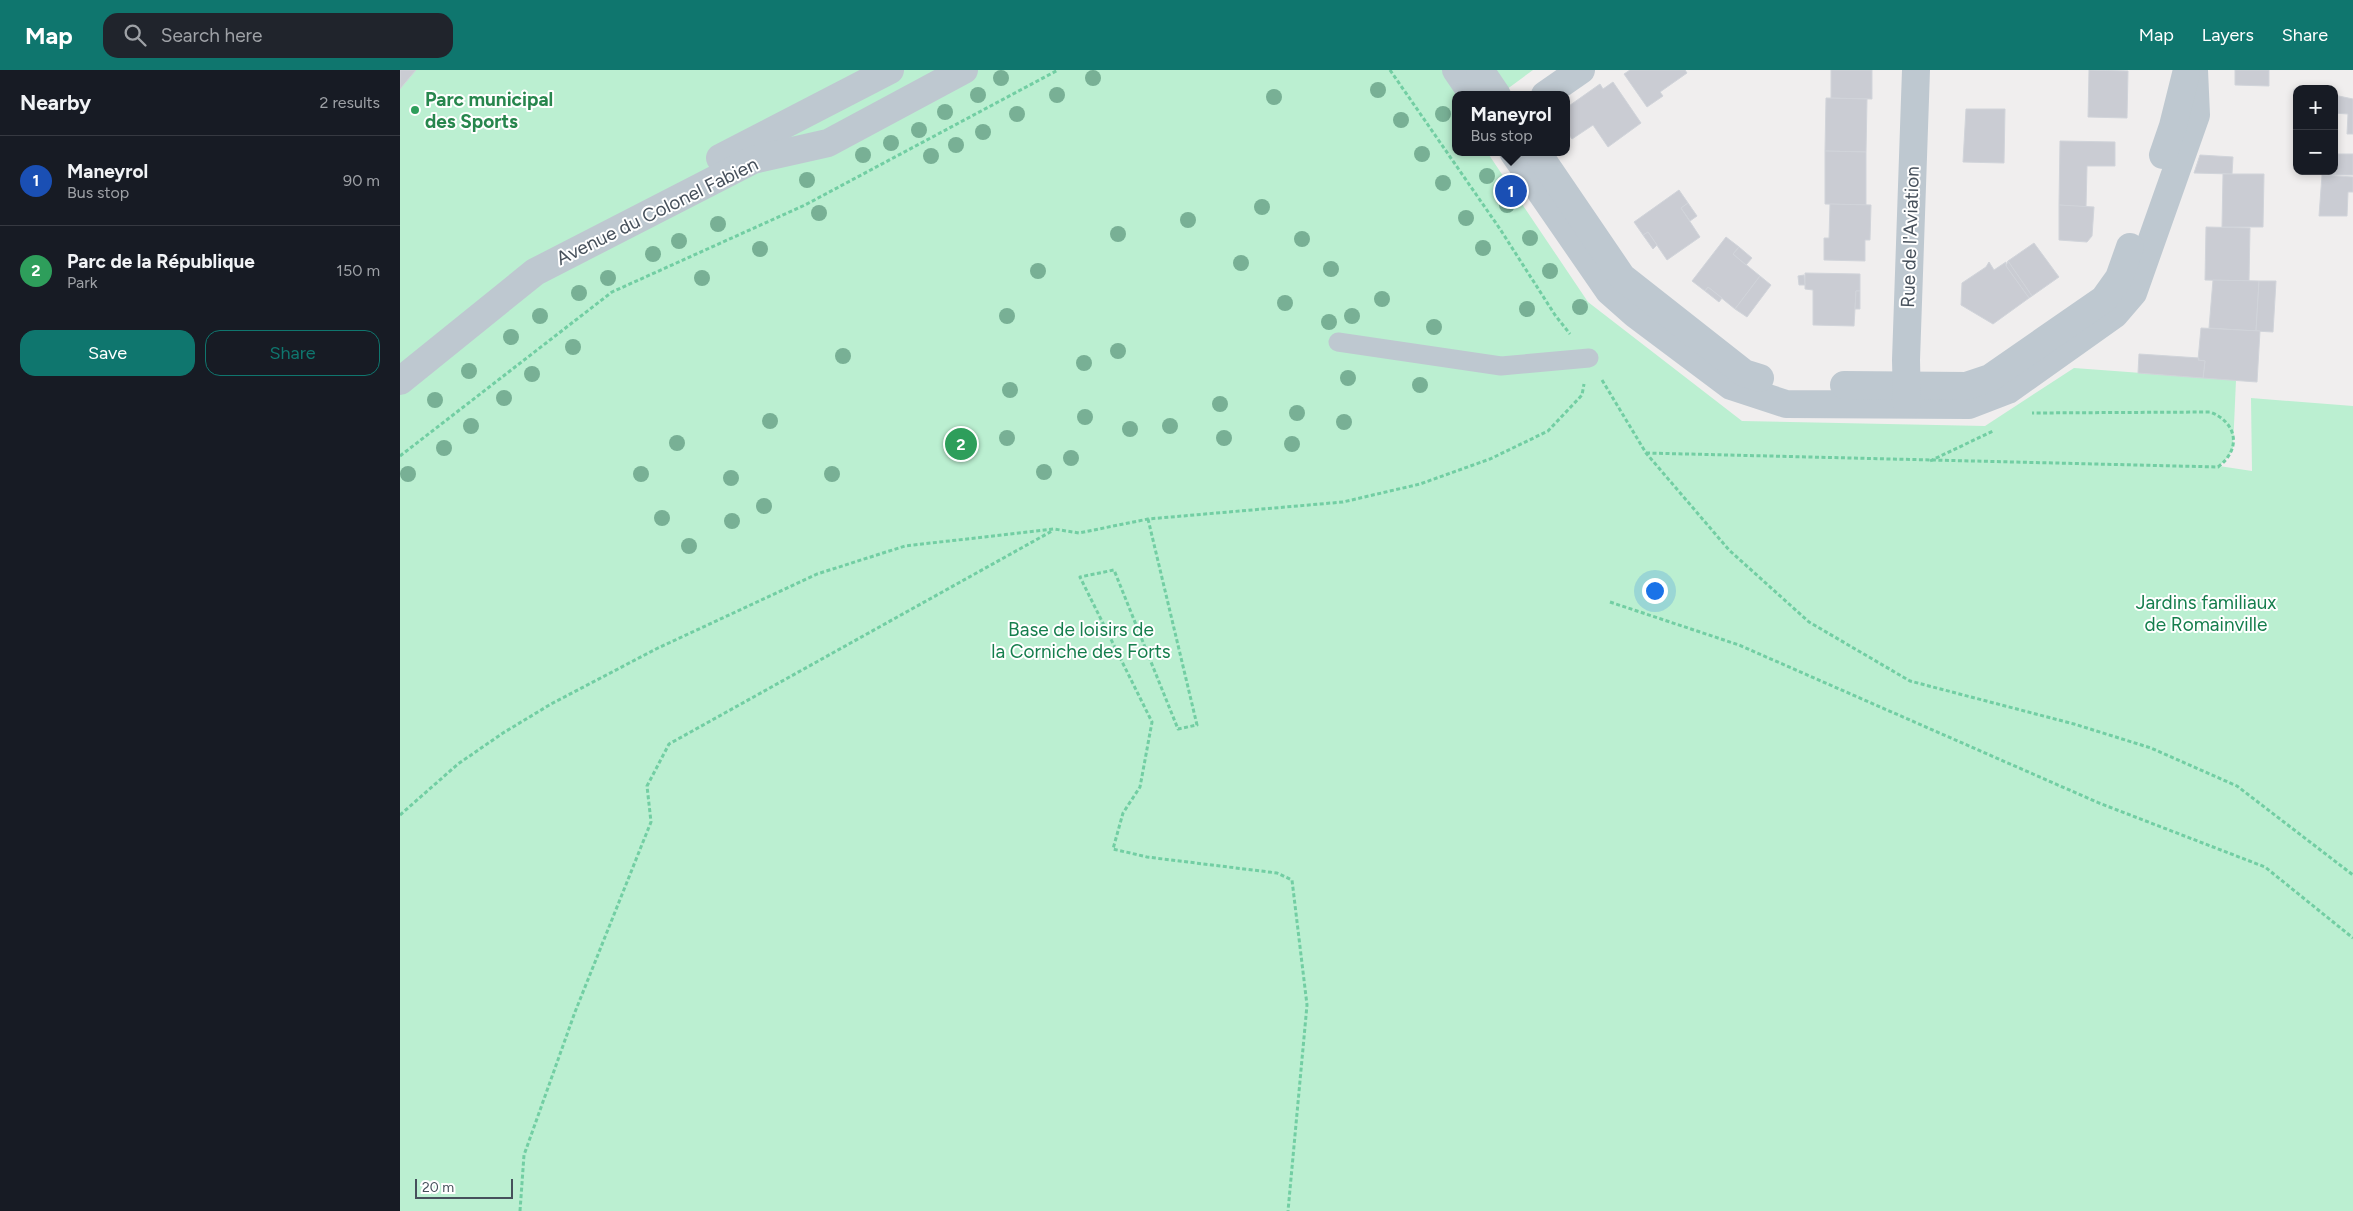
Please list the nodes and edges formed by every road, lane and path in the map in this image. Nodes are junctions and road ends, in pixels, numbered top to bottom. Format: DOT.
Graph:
graph roads {
  1 [pos="890,70"];
  2 [pos="964,70"];
  3 [pos="1058,70"];
  4 [pos="1390,70"];
  5 [pos="1456,70"];
  6 [pos="1480,70"];
  7 [pos="1581,70"];
  8 [pos="1916,70"];
  9 [pos="2187,70"];
  10 [pos="2194,70"];
  11 [pos="1470,91"];
  12 [pos="1494,91"];
  13 [pos="1551,91"];
  14 [pos="1516,156"];
  15 [pos="1540,156"];
  16 [pos="1338,342"];
  17 [pos="400,357"];
  18 [pos="1589,358"];
  19 [pos="400,381"];
  20 [pos="1908,395"];
  21 [pos="2027,415"];
  22 [pos="2000,428"];
  23 [pos="1646,453"];
  24 [pos="400,456"];
  25 [pos="1930,460"];
  26 [pos="1148,519"];
  27 [pos="1054,529"];
  28 [pos="1610,602"];
  29 [pos="400,815"];
  30 [pos="2353,875"];
  31 [pos="2353,938"];
  32 [pos="520,1211"];
  33 [pos="1288,1211"];
  1 -- 17 [label="street, Avenue du Colonel Fabien"];
  2 -- 19 [label="street, Avenue du Colonel Fabien"];
  3 -- 24 [label="path"];
  4 -- 18 [label="path"];
  5 -- 11 [label="street"];
  6 -- 12 [label="street"];
  7 -- 13 [label="street"];
  8 -- 20 [label="street, Rue de l'Aviation"];
  9 -- 20 [label="street"];
  10 -- 20 [label="street"];
  14 -- 20 [label="street"];
  15 -- 20 [label="street"];
  16 -- 18 [label="lane"];
  18 -- 23 [label="path"];
  18 -- 26 [label="path"];
  21 -- 25 [label="path"];
  22 -- 25 [label="path"];
  23 -- 25 [label="path"];
  23 -- 30 [label="path"];
  26 -- 27 [label="path"];
  26 -- 33 [label="path"];
  27 -- 29 [label="path"];
  27 -- 32 [label="path"];
  28 -- 31 [label="path"];
}
